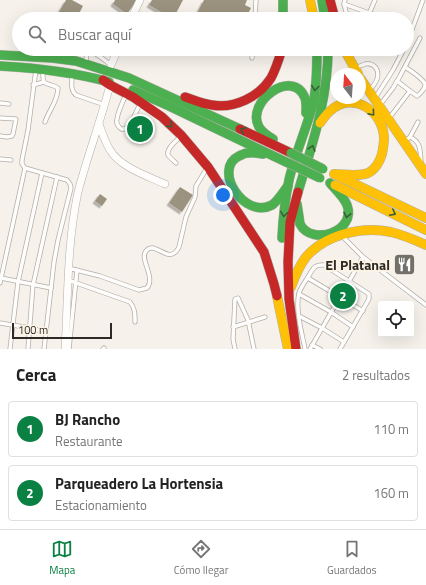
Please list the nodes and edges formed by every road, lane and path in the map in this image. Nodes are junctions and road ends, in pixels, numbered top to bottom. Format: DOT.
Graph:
graph roads {
  1 [pos="140,0"];
  2 [pos="256,0"];
  3 [pos="283,0"];
  4 [pos="310,0"];
  5 [pos="322,0"];
  6 [pos="330,0"];
  7 [pos="375,0"];
  8 [pos="423,0"];
  9 [pos="344,2"];
  10 [pos="135,12"];
  11 [pos="255,12"];
  12 [pos="283,12"];
  13 [pos="313,12"];
  14 [pos="324,12"];
  15 [pos="333,12"];
  16 [pos="346,12"];
  17 [pos="367,12"];
  18 [pos="369,12"];
  19 [pos="414,24"];
  20 [pos="420,38"];
  21 [pos="414,50"];
  22 [pos="0,55"];
  23 [pos="12,56"];
  24 [pos="18,56"];
  25 [pos="115,56"];
  26 [pos="280,56"];
  27 [pos="317,56"];
  28 [pos="328,56"];
  29 [pos="348,56"];
  30 [pos="400,56"];
  31 [pos="411,56"];
  32 [pos="76,61"];
  33 [pos="111,65"];
  34 [pos="0,66"];
  35 [pos="405,67"];
  36 [pos="39,68"];
  37 [pos="354,68"];
  38 [pos="360,68"];
  39 [pos="72,72"];
  40 [pos="397,81"];
  41 [pos="44,82"];
  42 [pos="106,83"];
  43 [pos="33,85"];
  44 [pos="366,87"];
  45 [pos="410,91"];
  46 [pos="126,93"];
  47 [pos="374,99"];
  48 [pos="141,102"];
  49 [pos="0,103"];
  50 [pos="9,104"];
  51 [pos="105,105"];
  52 [pos="0,118"];
  53 [pos="389,119"];
  54 [pos="45,122"];
  55 [pos="418,122"];
  56 [pos="99,124"];
  57 [pos="306,125"];
  58 [pos="318,125"];
  59 [pos="182,135"];
  60 [pos="0,136"];
  61 [pos="407,139"];
  62 [pos="291,153"];
  63 [pos="268,154"];
  64 [pos="0,159"];
  65 [pos="11,160"];
  66 [pos="176,162"];
  67 [pos="208,167"];
  68 [pos="25,168"];
  69 [pos="424,172"];
  70 [pos="42,173"];
  71 [pos="57,177"];
  72 [pos="332,179"];
  73 [pos="165,184"];
  74 [pos="288,186"];
  75 [pos="296,199"];
  76 [pos="426,218"];
  77 [pos="426,230"];
  78 [pos="341,235"];
  79 [pos="426,246"];
  80 [pos="363,257"];
  81 [pos="68,268"];
  82 [pos="77,270"];
  83 [pos="1,278"];
  84 [pos="308,278"];
  85 [pos="68,280"];
  86 [pos="350,281"];
  87 [pos="18,282"];
  88 [pos="76,282"];
  89 [pos="0,283"];
  90 [pos="34,285"];
  91 [pos="51,288"];
  92 [pos="299,294"];
  93 [pos="289,295"];
  94 [pos="340,297"];
  95 [pos="426,305"];
  96 [pos="363,311"];
  97 [pos="331,312"];
  98 [pos="299,316"];
  99 [pos="266,317"];
  100 [pos="135,322"];
  101 [pos="249,322"];
  102 [pos="0,323"];
  103 [pos="13,325"];
  104 [pos="234,327"];
  105 [pos="353,327"];
  106 [pos="30,328"];
  107 [pos="322,328"];
  108 [pos="46,332"];
  109 [pos="344,342"];
  110 [pos="312,345"];
  111 [pos="10,349"];
  112 [pos="28,349"];
  113 [pos="44,349"];
  114 [pos="65,349"];
  115 [pos="68,349"];
  116 [pos="235,349"];
  117 [pos="254,349"];
  118 [pos="289,349"];
  119 [pos="296,349"];
  120 [pos="305,349"];
  121 [pos="310,349"];
  122 [pos="320,349"];
  123 [pos="340,349"];
  1 -- 10 [label="street"];
  2 -- 11 [label="lane"];
  3 -- 12 [label="main road"];
  4 -- 13 [label="main road"];
  5 -- 14 [label="main road"];
  6 -- 15 [label="main road"];
  7 -- 18 [label="lane"];
  8 -- 19 [label="lane"];
  9 -- 16 [label="lane"];
  9 -- 17 [label="lane"];
  20 -- 21 [label="lane"];
  22 -- 23 [label="main road"];
  24 -- 32 [label="main road"];
  25 -- 33 [label="street"];
  26 -- 33 [label="main road"];
  27 -- 57 [label="main road, one-way"];
  28 -- 58 [label="main road"];
  29 -- 37 [label="main road"];
  30 -- 47 [label="lane"];
  31 -- 35 [label="lane"];
  32 -- 33 [label="main road"];
  62 -- 32 [label="main road, one-way"];
  34 -- 36 [label="main road"];
  35 -- 40 [label="lane"];
  35 -- 45 [label="lane"];
  36 -- 39 [label="main road"];
  36 -- 41 [label="lane"];
  36 -- 43 [label="lane"];
  38 -- 47 [label="lane"];
  39 -- 42 [label="main road"];
  39 -- 51 [label="lane"];
  40 -- 45 [label="lane"];
  40 -- 47 [label="lane"];
  41 -- 43 [label="lane"];
  41 -- 54 [label="lane"];
  42 -- 46 [label="main road"];
  42 -- 51 [label="street"];
  42 -- 63 [label="main road"];
  43 -- 68 [label="lane"];
  44 -- 47 [label="main road"];
  45 -- 53 [label="lane"];
  46 -- 48 [label="main road"];
  46 -- 48 [label="lane"];
  47 -- 53 [label="main road"];
  48 -- 59 [label="main road, one-way"];
  49 -- 50 [label="lane"];
  51 -- 56 [label="street"];
  52 -- 60 [label="lane"];
  53 -- 61 [label="main road"];
  55 -- 61 [label="lane"];
  56 -- 73 [label="street"];
  56 -- 81 [label="street"];
  57 -- 62 [label="main road"];
  57 -- 74 [label="main road"];
  58 -- 72 [label="main road, one-way"];
  75 -- 58 [label="main road, one-way"];
  59 -- 66 [label="lane"];
  59 -- 67 [label="main road"];
  61 -- 69 [label="main road"];
  62 -- 72 [label="main road, bridge"];
  63 -- 72 [label="main road, bridge"];
  63 -- 74 [label="main road"];
  64 -- 65 [label="lane"];
  67 -- 82 [label="lane"];
  67 -- 118 [label="main road"];
  68 -- 70 [label="lane"];
  68 -- 83 [label="lane"];
  70 -- 71 [label="lane"];
  70 -- 87 [label="lane"];
  71 -- 90 [label="lane"];
  71 -- 91 [label="lane"];
  72 -- 75 [label="main road, one-way"];
  72 -- 76 [label="main road"];
  72 -- 77 [label="main road, one-way"];
  74 -- 118 [label="main road, one-way"];
  75 -- 93 [label="main road"];
  78 -- 79 [label="main road"];
  78 -- 80 [label="lane"];
  78 -- 93 [label="main road"];
  80 -- 86 [label="lane"];
  80 -- 95 [label="lane"];
  81 -- 82 [label="lane"];
  81 -- 85 [label="street"];
  82 -- 88 [label="lane"];
  83 -- 87 [label="lane"];
  83 -- 89 [label="lane"];
  84 -- 86 [label="lane"];
  84 -- 92 [label="lane"];
  84 -- 94 [label="lane"];
  85 -- 88 [label="lane"];
  85 -- 114 [label="street"];
  86 -- 94 [label="lane"];
  86 -- 96 [label="lane"];
  87 -- 90 [label="lane"];
  87 -- 103 [label="lane"];
  88 -- 100 [label="lane"];
  88 -- 115 [label="lane"];
  90 -- 91 [label="lane"];
  90 -- 106 [label="lane"];
  91 -- 108 [label="lane"];
  92 -- 97 [label="lane"];
  92 -- 98 [label="lane"];
  93 -- 119 [label="main road"];
  94 -- 96 [label="lane"];
  94 -- 97 [label="lane"];
  96 -- 105 [label="lane"];
  97 -- 105 [label="lane"];
  97 -- 107 [label="lane"];
  98 -- 107 [label="lane"];
  98 -- 120 [label="lane"];
  99 -- 101 [label="lane"];
  101 -- 104 [label="lane"];
  101 -- 104 [label="lane"];
  101 -- 117 [label="lane"];
  102 -- 103 [label="lane"];
  103 -- 106 [label="lane"];
  103 -- 111 [label="lane"];
  104 -- 116 [label="lane"];
  105 -- 109 [label="lane"];
  106 -- 108 [label="lane"];
  106 -- 112 [label="lane"];
  107 -- 109 [label="lane"];
  107 -- 110 [label="lane"];
  108 -- 113 [label="lane"];
  109 -- 123 [label="lane"];
  110 -- 121 [label="lane"];
  110 -- 122 [label="lane"];
}
